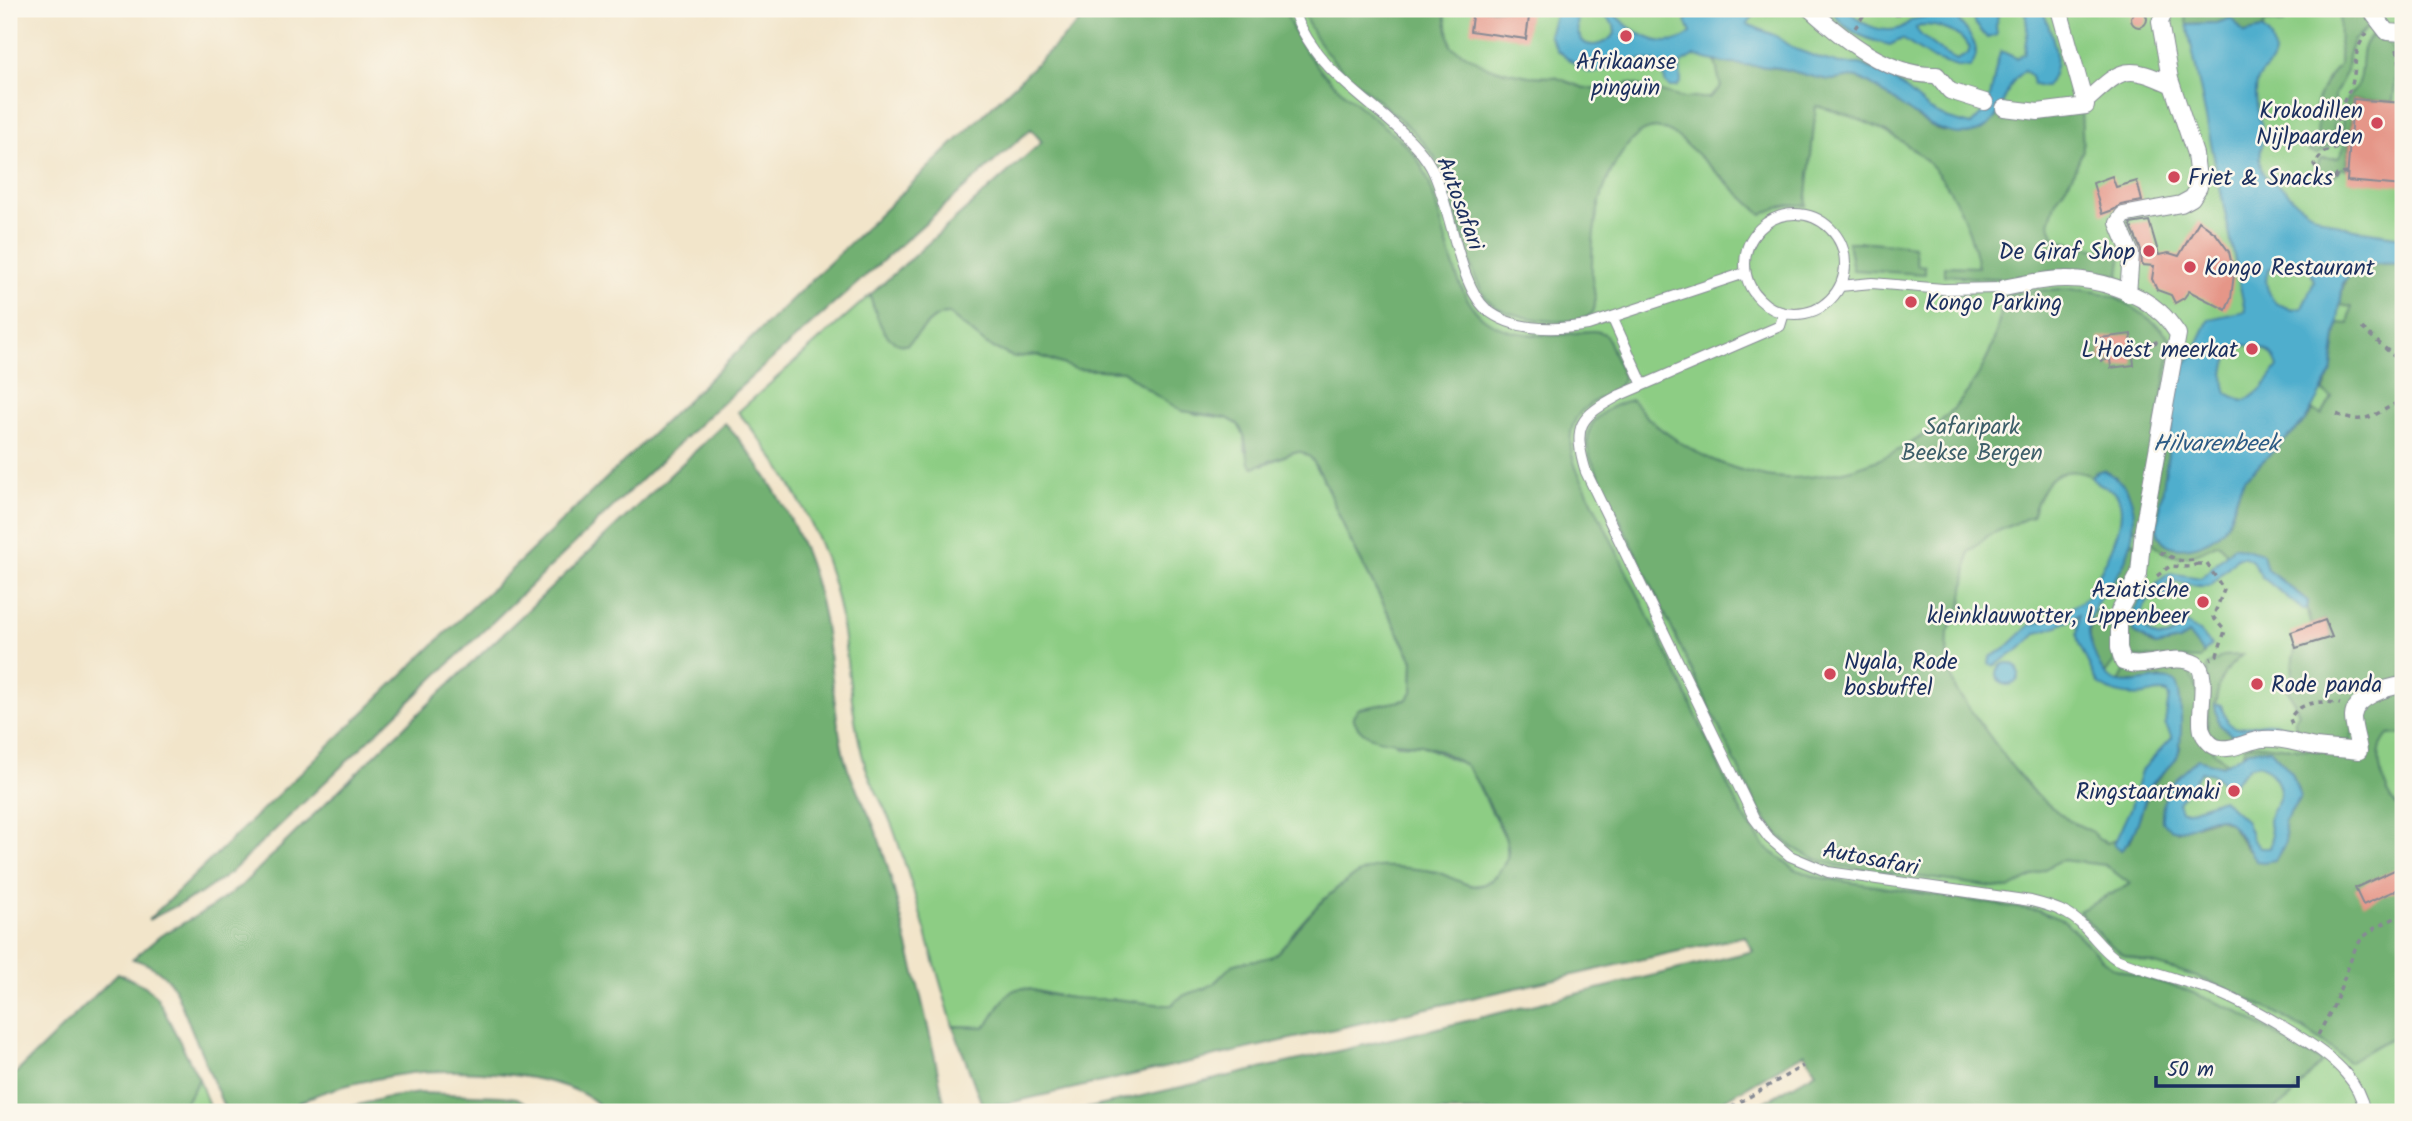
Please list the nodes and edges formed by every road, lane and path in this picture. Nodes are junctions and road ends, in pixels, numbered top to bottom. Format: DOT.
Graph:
graph roads {
  1 [pos="1293,9"];
  2 [pos="1810,9"];
  3 [pos="1911,9"];
  4 [pos="2059,9"];
  5 [pos="2166,9"];
  6 [pos="1861,19"];
  7 [pos="2386,25"];
  8 [pos="2172,85"];
  9 [pos="1985,102"];
  10 [pos="2085,102"];
  11 [pos="2398,102"];
  12 [pos="2004,108"];
  13 [pos="2347,173"];
  14 [pos="1745,273"];
  15 [pos="1840,286"];
  16 [pos="2004,288"];
  17 [pos="2128,294"];
  18 [pos="1784,313"];
  19 [pos="1612,317"];
  20 [pos="2362,328"];
  21 [pos="2178,334"];
  22 [pos="2134,350"];
  23 [pos="2403,364"];
  24 [pos="1643,385"];
  25 [pos="2403,400"];
  26 [pos="2337,414"];
  27 [pos="2142,535"];
  28 [pos="2197,564"];
  29 [pos="2152,581"];
  30 [pos="2209,661"];
  31 [pos="2403,685"];
  32 [pos="2355,712"];
  33 [pos="2295,732"];
  34 [pos="2403,914"];
  35 [pos="2312,1046"];
  36 [pos="1803,1066"];
  37 [pos="1723,1112"];
  38 [pos="2365,1112"];
  1 -- 19 [label="lane, Autosafari"];
  2 -- 9 [label="street"];
  3 -- 6 [label="path"];
  4 -- 10 [label="street"];
  5 -- 8 [label="street"];
  7 -- 11 [label="path"];
  7 -- 13 [label="path"];
  8 -- 10 [label="street"];
  8 -- 17 [label="street"];
  10 -- 12 [label="street"];
  14 -- 15 [label="lane"];
  14 -- 18 [label="lane"];
  14 -- 19 [label="lane, Autosafari"];
  15 -- 16 [label="lane"];
  15 -- 18 [label="lane"];
  16 -- 17 [label="street"];
  17 -- 21 [label="street"];
  18 -- 24 [label="lane, Autosafari"];
  19 -- 24 [label="lane"];
  20 -- 23 [label="path"];
  21 -- 22 [label="path"];
  21 -- 27 [label="street"];
  24 -- 35 [label="lane, Autosafari"];
  25 -- 26 [label="path"];
  27 -- 28 [label="path"];
  27 -- 32 [label="street"];
  28 -- 29 [label="path"];
  28 -- 30 [label="path"];
  31 -- 32 [label="street"];
  32 -- 33 [label="path"];
  34 -- 35 [label="path"];
  35 -- 38 [label="lane, Autosafari"];
  36 -- 37 [label="path"];
}
